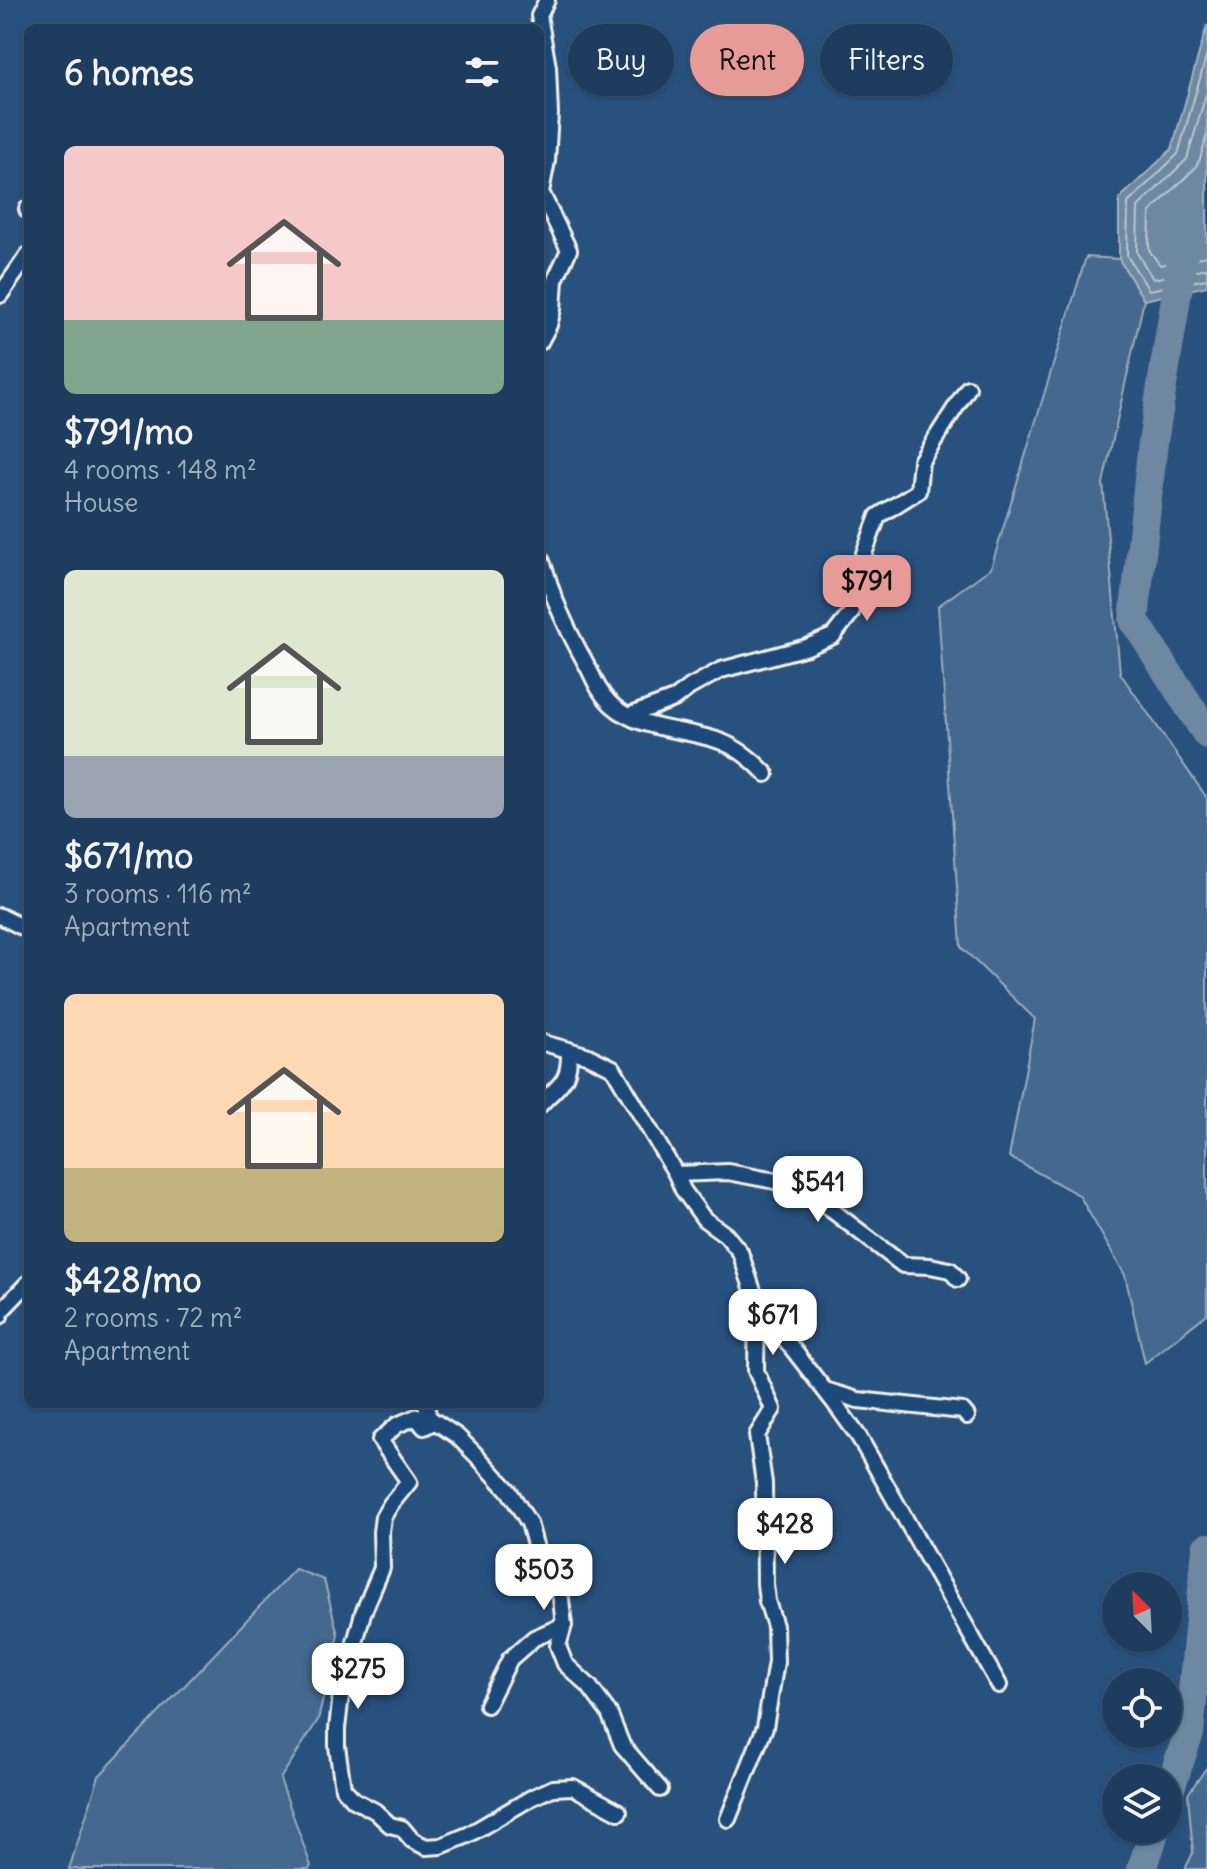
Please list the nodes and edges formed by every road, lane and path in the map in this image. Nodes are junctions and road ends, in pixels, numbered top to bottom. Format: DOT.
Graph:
graph roads {
  1 [pos="547,0"];
  2 [pos="540,24"];
  3 [pos="544,44"];
  4 [pos="544,176"];
  5 [pos="544,198"];
  6 [pos="24,261"];
  7 [pos="0,295"];
  8 [pos="544,334"];
  9 [pos="968,388"];
  10 [pos="544,569"];
  11 [pos="628,716"];
  12 [pos="766,774"];
  13 [pos="0,916"];
  14 [pos="24,928"];
  15 [pos="544,1043"];
  16 [pos="569,1050"];
  17 [pos="544,1101"];
  18 [pos="676,1174"];
  19 [pos="958,1279"];
  20 [pos="24,1287"];
  21 [pos="757,1303"];
  22 [pos="0,1316"];
  23 [pos="825,1390"];
  24 [pos="427,1410"];
  25 [pos="967,1416"];
  26 [pos="564,1625"];
  27 [pos="999,1685"];
  28 [pos="487,1705"];
  29 [pos="660,1789"];
  30 [pos="619,1812"];
  31 [pos="728,1819"];
  1 -- 2 [label="street"];
  3 -- 4 [label="street"];
  5 -- 8 [label="street"];
  6 -- 7 [label="street"];
  9 -- 11 [label="street"];
  10 -- 11 [label="street"];
  11 -- 12 [label="street"];
  13 -- 14 [label="street"];
  15 -- 16 [label="street"];
  16 -- 17 [label="street"];
  16 -- 18 [label="street"];
  18 -- 19 [label="street"];
  18 -- 21 [label="street"];
  20 -- 22 [label="street"];
  21 -- 23 [label="street"];
  21 -- 31 [label="street"];
  23 -- 25 [label="street"];
  23 -- 27 [label="street"];
  24 -- 26 [label="street"];
  24 -- 30 [label="street"];
  26 -- 28 [label="street"];
  26 -- 29 [label="street"];
}
